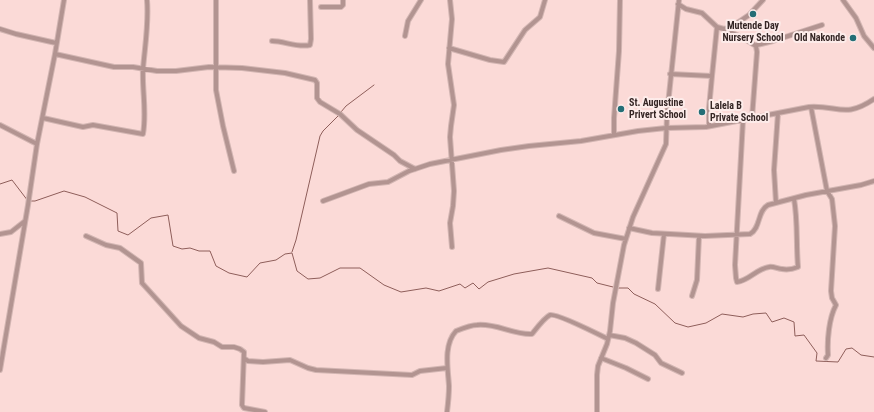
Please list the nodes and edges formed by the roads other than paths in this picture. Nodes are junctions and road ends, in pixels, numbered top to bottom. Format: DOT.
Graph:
graph roads {
  1 [pos="64,0"];
  2 [pos="147,0"];
  3 [pos="216,0"];
  4 [pos="310,0"];
  5 [pos="343,0"];
  6 [pos="421,0"];
  7 [pos="450,0"];
  8 [pos="545,0"];
  9 [pos="620,0"];
  10 [pos="763,0"];
  11 [pos="843,0"];
  12 [pos="679,2"];
  13 [pos="321,7"];
  14 [pos="822,25"];
  15 [pos="717,27"];
  16 [pos="0,29"];
  17 [pos="724,29"];
  18 [pos="405,36"];
  19 [pos="272,41"];
  20 [pos="56,43"];
  21 [pos="756,46"];
  22 [pos="449,48"];
  23 [pos="874,48"];
  24 [pos="55,54"];
  25 [pos="216,67"];
  26 [pos="143,69"];
  27 [pos="670,74"];
  28 [pos="712,76"];
  29 [pos="874,99"];
  30 [pos="811,107"];
  31 [pos="778,113"];
  32 [pos="43,118"];
  33 [pos="752,118"];
  34 [pos="743,120"];
  35 [pos="0,125"];
  36 [pos="709,126"];
  37 [pos="666,128"];
  38 [pos="614,135"];
  39 [pos="37,144"];
  40 [pos="452,159"];
  41 [pos="415,169"];
  42 [pos="234,172"];
  43 [pos="874,181"];
  44 [pos="827,191"];
  45 [pos="794,198"];
  46 [pos="323,201"];
  47 [pos="776,203"];
  48 [pos="559,216"];
  49 [pos="25,221"];
  50 [pos="629,228"];
  51 [pos="0,234"];
  52 [pos="664,234"];
  53 [pos="737,235"];
  54 [pos="86,236"];
  55 [pos="699,236"];
  56 [pos="626,239"];
  57 [pos="452,247"];
  58 [pos="658,289"];
  59 [pos="692,296"];
  60 [pos="609,337"];
  61 [pos="601,358"];
  62 [pos="826,358"];
  63 [pos="245,359"];
  64 [pos="447,368"];
  65 [pos="0,370"];
  66 [pos="682,373"];
  67 [pos="648,379"];
  68 [pos="265,412"];
  69 [pos="447,412"];
  70 [pos="597,412"];
  1 -- 20 [label="street"];
  2 -- 26 [label="street"];
  3 -- 25 [label="street"];
  4 -- 19 [label="street"];
  5 -- 13 [label="street"];
  6 -- 18 [label="street"];
  7 -- 22 [label="street"];
  8 -- 22 [label="street"];
  9 -- 38 [label="street"];
  10 -- 17 [label="street"];
  11 -- 23 [label="street"];
  12 -- 15 [label="street"];
  12 -- 27 [label="street"];
  14 -- 21 [label="street"];
  15 -- 17 [label="street"];
  15 -- 28 [label="street"];
  16 -- 20 [label="street"];
  17 -- 21 [label="street"];
  20 -- 24 [label="street"];
  21 -- 33 [label="street"];
  22 -- 40 [label="street"];
  24 -- 26 [label="street"];
  24 -- 32 [label="street"];
  25 -- 26 [label="street"];
  25 -- 41 [label="street"];
  25 -- 42 [label="street"];
  26 -- 32 [label="street"];
  27 -- 28 [label="street"];
  27 -- 37 [label="street"];
  28 -- 36 [label="street"];
  29 -- 30 [label="street"];
  30 -- 31 [label="street"];
  30 -- 44 [label="street"];
  31 -- 33 [label="street"];
  31 -- 47 [label="street"];
  32 -- 39 [label="street"];
  33 -- 34 [label="street"];
  34 -- 36 [label="street"];
  34 -- 53 [label="street"];
  35 -- 39 [label="street"];
  36 -- 37 [label="street"];
  37 -- 38 [label="street"];
  37 -- 50 [label="street"];
  38 -- 40 [label="street"];
  39 -- 49 [label="street"];
  40 -- 41 [label="street"];
  40 -- 57 [label="street"];
  41 -- 46 [label="street"];
  43 -- 44 [label="street"];
  44 -- 45 [label="street"];
  44 -- 62 [label="street"];
  45 -- 47 [label="street"];
  45 -- 53 [label="street"];
  47 -- 53 [label="street"];
  48 -- 56 [label="street"];
  49 -- 51 [label="street"];
  49 -- 65 [label="street"];
  50 -- 52 [label="street"];
  50 -- 56 [label="street"];
  52 -- 55 [label="street"];
  52 -- 58 [label="street"];
  53 -- 55 [label="street"];
  54 -- 63 [label="street"];
  55 -- 59 [label="street"];
  56 -- 60 [label="street"];
  60 -- 61 [label="street"];
  60 -- 64 [label="street"];
  60 -- 66 [label="street"];
  61 -- 67 [label="street"];
  61 -- 70 [label="street"];
  63 -- 64 [label="street"];
  63 -- 68 [label="street"];
  64 -- 69 [label="street"];
}
